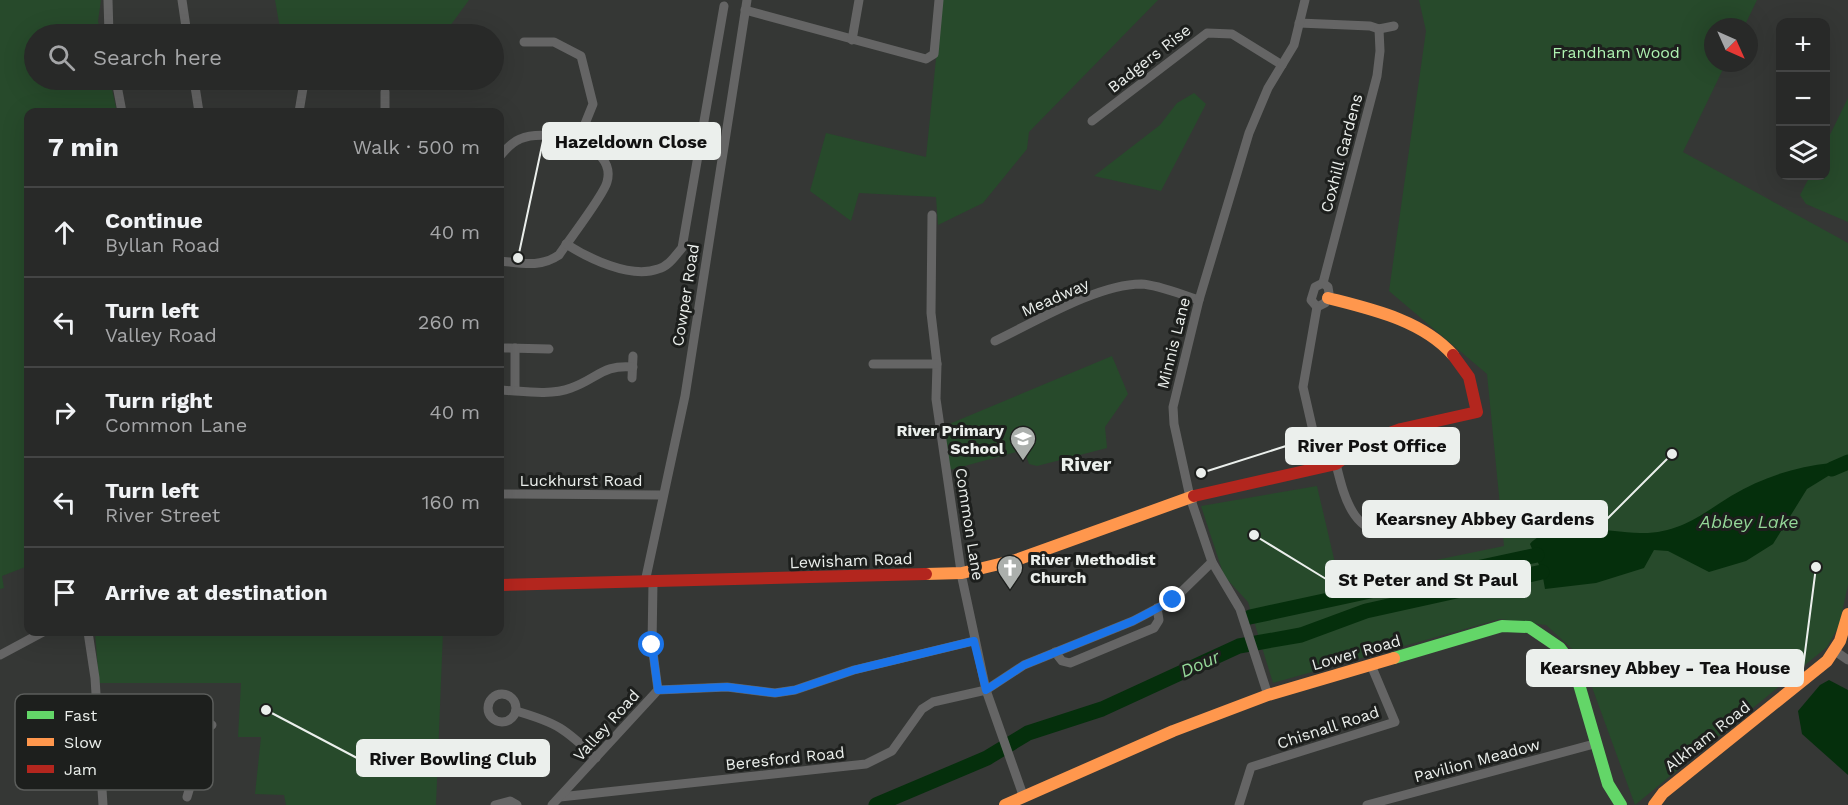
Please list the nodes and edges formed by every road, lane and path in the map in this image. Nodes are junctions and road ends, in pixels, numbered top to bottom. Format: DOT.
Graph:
graph roads {
  1 [pos="108,0"];
  2 [pos="182,0"];
  3 [pos="859,0"];
  4 [pos="939,0"];
  5 [pos="1305,0"];
  6 [pos="746,5"];
  7 [pos="724,6"];
  8 [pos="1299,22"];
  9 [pos="109,24"];
  10 [pos="186,24"];
  11 [pos="1394,26"];
  12 [pos="1379,29"];
  13 [pos="852,40"];
  14 [pos="524,42"];
  15 [pos="1282,65"];
  16 [pos="118,90"];
  17 [pos="196,90"];
  18 [pos="303,90"];
  19 [pos="386,92"];
  20 [pos="121,108"];
  21 [pos="198,108"];
  22 [pos="300,108"];
  23 [pos="385,108"];
  24 [pos="1092,121"];
  25 [pos="578,141"];
  26 [pos="504,153"];
  27 [pos="932,214"];
  28 [pos="566,244"];
  29 [pos="504,261"];
  30 [pos="1323,283"];
  31 [pos="1328,297"];
  32 [pos="1199,300"];
  33 [pos="1317,307"];
  34 [pos="995,341"];
  35 [pos="549,349"];
  36 [pos="633,356"];
  37 [pos="873,364"];
  38 [pos="937,364"];
  39 [pos="633,366"];
  40 [pos="632,378"];
  41 [pos="504,390"];
  42 [pos="515,390"];
  43 [pos="1336,464"];
  44 [pos="1322,466"];
  45 [pos="504,494"];
  46 [pos="662,495"];
  47 [pos="1190,498"];
  48 [pos="1440,508"];
  49 [pos="1212,562"];
  50 [pos="963,573"];
  51 [pos="649,582"];
  52 [pos="504,585"];
  53 [pos="1157,608"];
  54 [pos="1848,618"];
  55 [pos="36,636"];
  56 [pos="88,636"];
  57 [pos="974,641"];
  58 [pos="1835,651"];
  59 [pos="1055,652"];
  60 [pos="0,655"];
  61 [pos="1848,660"];
  62 [pos="1371,665"];
  63 [pos="658,690"];
  64 [pos="986,690"];
  65 [pos="94,694"];
  66 [pos="1268,695"];
  67 [pos="516,711"];
  68 [pos="1594,744"];
  69 [pos="596,758"];
  70 [pos="102,790"];
  71 [pos="189,790"];
  72 [pos="1023,795"];
  73 [pos="187,797"];
  74 [pos="560,797"];
  75 [pos="103,805"];
  76 [pos="495,805"];
  77 [pos="517,805"];
  78 [pos="552,805"];
  79 [pos="1005,805"];
  80 [pos="1239,805"];
  81 [pos="1367,805"];
  82 [pos="1621,805"];
  83 [pos="1654,805"];
  1 -- 9 [label="street"];
  2 -- 10 [label="street"];
  3 -- 13 [label="street"];
  4 -- 13 [label="street, Cowper Road"];
  5 -- 8 [label="street, Minnis Lane"];
  6 -- 13 [label="street, Cowper Road"];
  6 -- 46 [label="street, Cowper Road"];
  7 -- 28 [label="street"];
  8 -- 12 [label="street"];
  8 -- 15 [label="street, Minnis Lane"];
  11 -- 12 [label="street"];
  12 -- 30 [label="street, Coxhill Gardens"];
  14 -- 25 [label="street"];
  15 -- 24 [label="street, Badgers Rise"];
  15 -- 32 [label="street, Minnis Lane"];
  16 -- 20 [label="street"];
  17 -- 21 [label="street"];
  18 -- 22 [label="street"];
  19 -- 23 [label="street"];
  25 -- 26 [label="street"];
  25 -- 28 [label="street"];
  27 -- 38 [label="street, Common Lane"];
  28 -- 29 [label="street"];
  30 -- 31 [label="street"];
  30 -- 33 [label="street, Coxhill Gardens"];
  31 -- 33 [label="street"];
  31 -- 43 [label="street"];
  32 -- 34 [label="street, Meadway"];
  32 -- 47 [label="street, Minnis Lane"];
  33 -- 44 [label="street, Coxhill Gardens"];
  35 -- 42 [label="street"];
  36 -- 39 [label="street"];
  37 -- 38 [label="street"];
  38 -- 50 [label="street, Common Lane"];
  39 -- 40 [label="street"];
  39 -- 42 [label="street"];
  41 -- 42 [label="street"];
  43 -- 44 [label="street, Lewisham Road"];
  43 -- 48 [label="street"];
  44 -- 47 [label="street, Lewisham Road"];
  45 -- 46 [label="street, Luckhurst Road"];
  46 -- 51 [label="street, Cowper Road"];
  47 -- 49 [label="street, Minnis Lane"];
  47 -- 50 [label="street, Lewisham Road"];
  49 -- 53 [label="street, Beresford Road"];
  49 -- 66 [label="street, Minnis Lane"];
  50 -- 51 [label="street, Lewisham Road"];
  50 -- 57 [label="street, Common Lane"];
  51 -- 52 [label="street, Lewisham Road"];
  51 -- 63 [label="street, Cowper Road"];
  53 -- 59 [label="street, Beresford Road"];
  53 -- 59 [label="street"];
  54 -- 58 [label="street, Alkham Road"];
  55 -- 60 [label="street"];
  56 -- 65 [label="street"];
  57 -- 63 [label="street, Valley Road"];
  57 -- 64 [label="street, Common Lane"];
  58 -- 61 [label="street"];
  58 -- 83 [label="street, Alkham Road"];
  59 -- 64 [label="street, Beresford Road"];
  62 -- 66 [label="street, Lower Road"];
  62 -- 68 [label="street, Lower Road"];
  62 -- 80 [label="street, Chisnall Road"];
  63 -- 69 [label="street, Valley Road"];
  64 -- 72 [label="street, Common Lane"];
  64 -- 74 [label="street, Beresford Road"];
  66 -- 72 [label="street, Lower Road"];
  67 -- 69 [label="street"];
  68 -- 81 [label="street, Pavilion Meadow"];
  68 -- 82 [label="street, Lower Road"];
  69 -- 74 [label="street, Valley Road"];
  70 -- 75 [label="street"];
  71 -- 73 [label="street"];
  72 -- 79 [label="street, Lower Road"];
  74 -- 78 [label="street, Valley Road"];
  76 -- 77 [label="street"];
}
